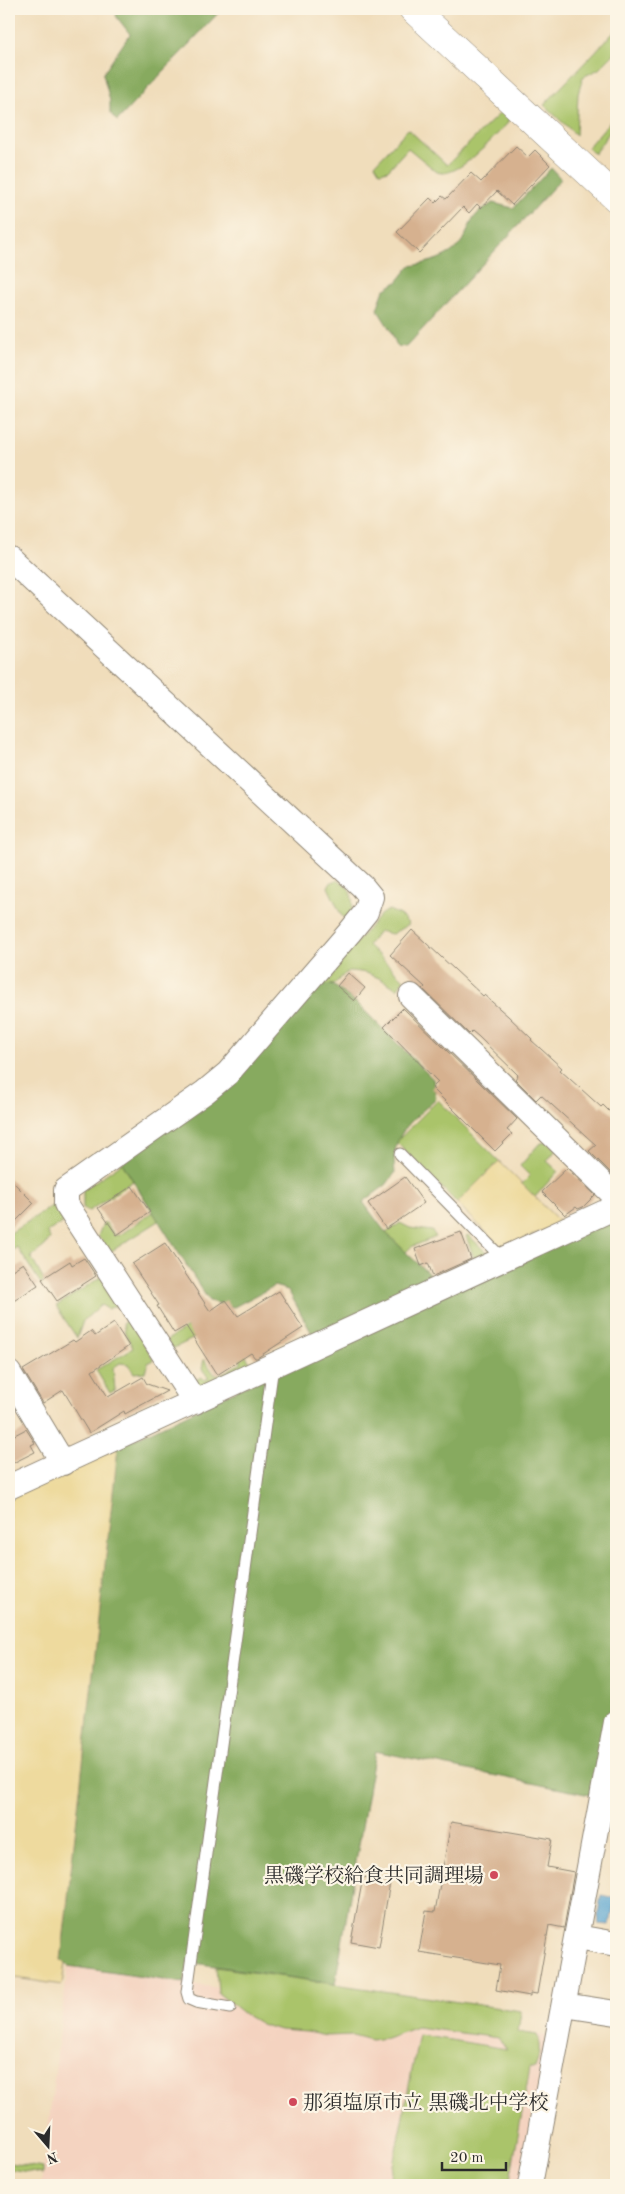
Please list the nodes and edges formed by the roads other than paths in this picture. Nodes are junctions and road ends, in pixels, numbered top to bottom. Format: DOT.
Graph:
graph roads {
  1 [pos="412,9"];
  2 [pos="616,198"];
  3 [pos="9,558"];
  4 [pos="411,996"];
  5 [pos="400,1154"];
  6 [pos="616,1197"];
  7 [pos="616,1208"];
  8 [pos="503,1259"];
  9 [pos="273,1366"];
  10 [pos="9,1373"];
  11 [pos="195,1402"];
  12 [pos="63,1463"];
  13 [pos="9,1487"];
  14 [pos="616,1722"];
  15 [pos="576,1937"];
  16 [pos="616,1944"];
  17 [pos="564,2005"];
  18 [pos="230,2008"];
  19 [pos="616,2013"];
  20 [pos="530,2185"];
  1 -- 2 [label="street"];
  3 -- 11 [label="street"];
  4 -- 6 [label="street"];
  5 -- 8 [label="lane"];
  7 -- 8 [label="street"];
  8 -- 9 [label="street"];
  9 -- 11 [label="street"];
  9 -- 18 [label="lane"];
  10 -- 12 [label="street"];
  11 -- 12 [label="street"];
  12 -- 13 [label="street"];
  14 -- 15 [label="street"];
  15 -- 16 [label="street"];
  15 -- 17 [label="street"];
  17 -- 19 [label="street"];
  17 -- 20 [label="street"];
}
